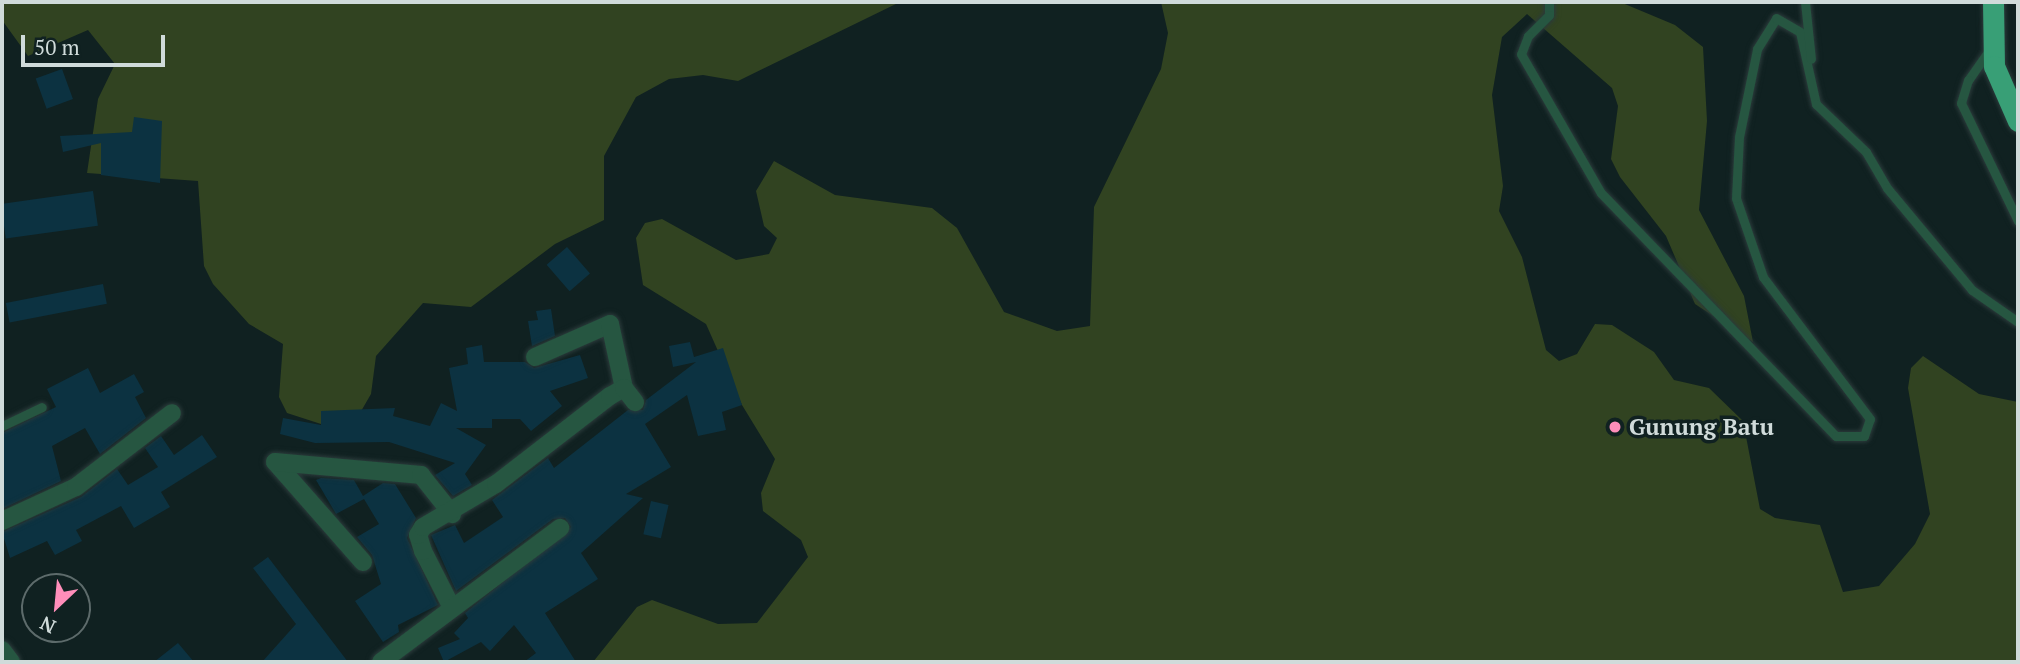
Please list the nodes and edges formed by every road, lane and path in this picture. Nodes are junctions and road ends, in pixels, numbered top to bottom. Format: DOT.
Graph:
graph roads {
  1 [pos="1549,2"];
  2 [pos="1805,2"];
  3 [pos="1993,2"];
  4 [pos="1996,41"];
  5 [pos="1816,104"];
  6 [pos="2018,121"];
  7 [pos="2018,221"];
  8 [pos="2018,321"];
  9 [pos="535,357"];
  10 [pos="42,407"];
  11 [pos="172,413"];
  12 [pos="2,426"];
  13 [pos="452,514"];
  14 [pos="2,522"];
  15 [pos="560,528"];
  16 [pos="363,562"];
  17 [pos="450,606"];
  18 [pos="2,650"];
  19 [pos="11,662"];
  20 [pos="383,662"];
  1 -- 5 [label="lane"];
  2 -- 5 [label="lane"];
  3 -- 4 [label="highway"];
  4 -- 6 [label="highway"];
  4 -- 7 [label="lane"];
  5 -- 8 [label="lane"];
  9 -- 13 [label="street"];
  10 -- 12 [label="lane"];
  11 -- 14 [label="street"];
  13 -- 16 [label="street"];
  13 -- 17 [label="street"];
  15 -- 17 [label="street"];
  17 -- 20 [label="street"];
  18 -- 19 [label="street"];
}
